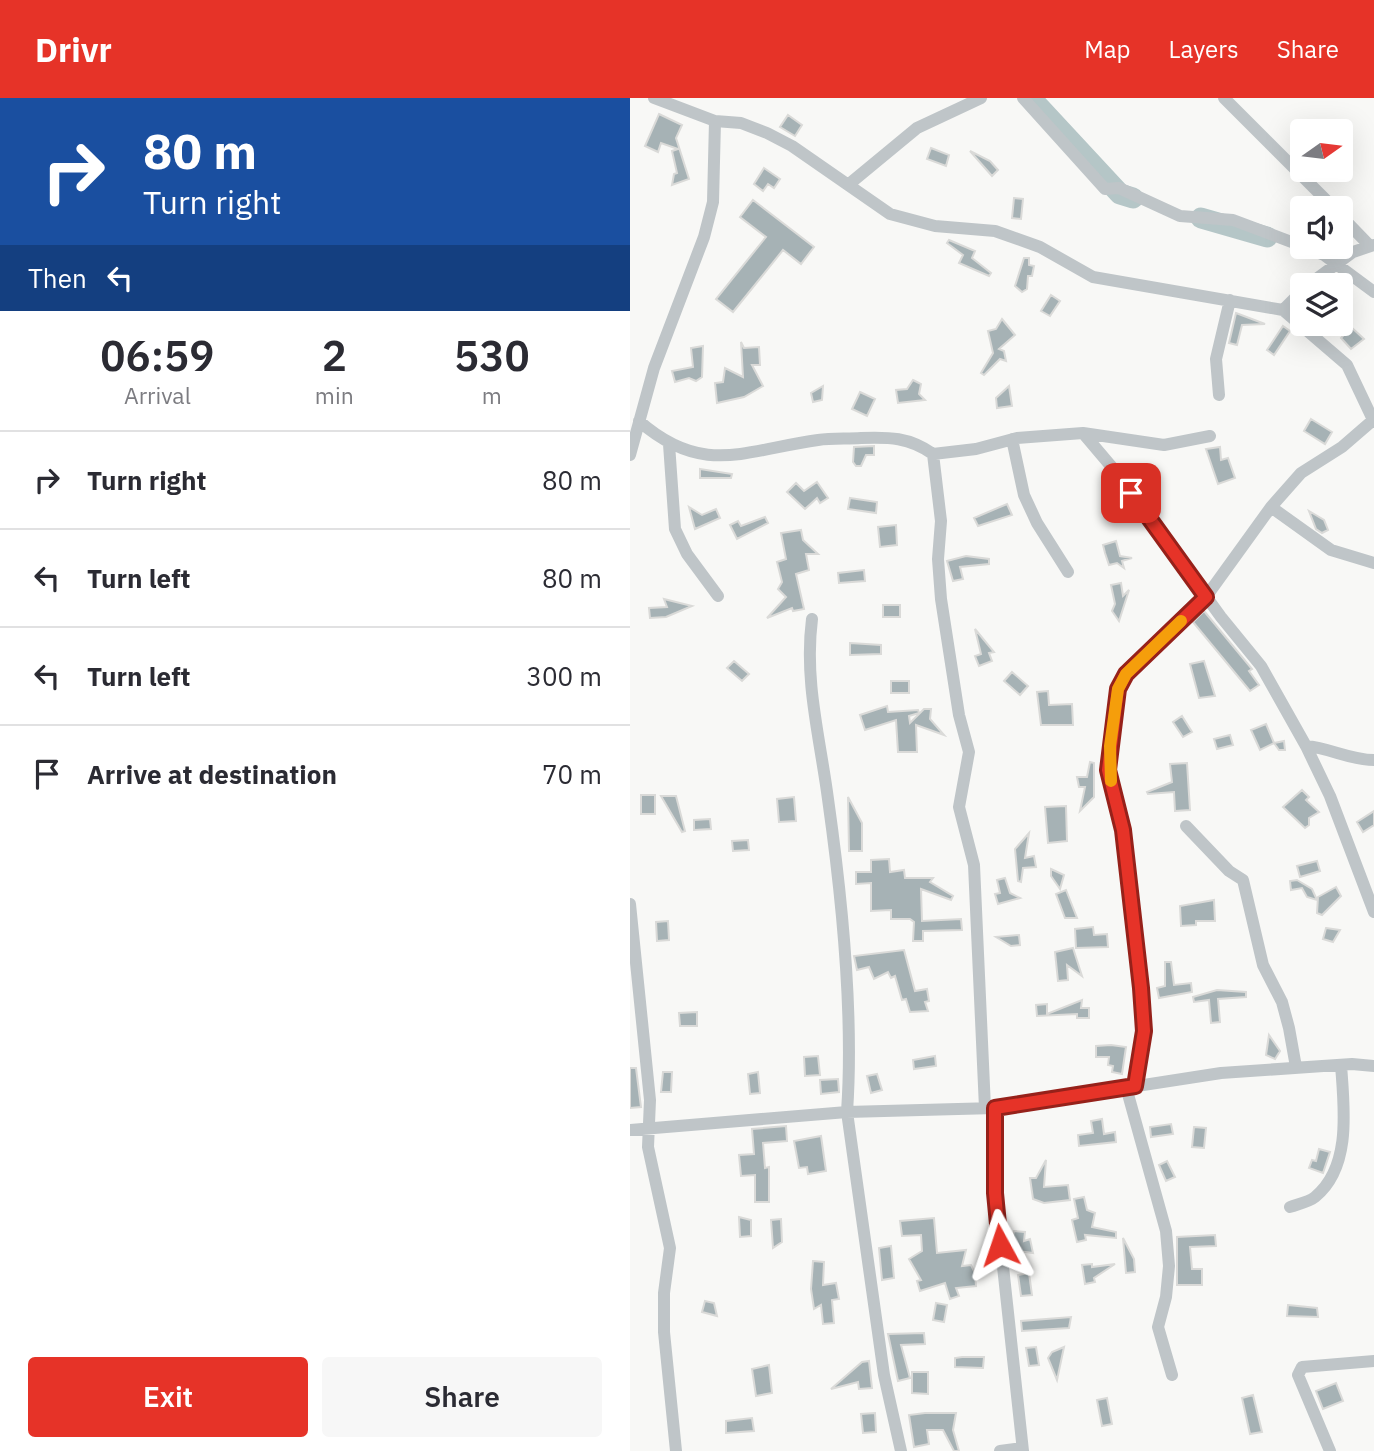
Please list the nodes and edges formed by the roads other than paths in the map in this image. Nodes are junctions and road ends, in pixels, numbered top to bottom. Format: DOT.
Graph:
graph roads {
  1 [pos="654,98"];
  2 [pos="981,98"];
  3 [pos="1023,98"];
  4 [pos="1224,98"];
  5 [pos="715,121"];
  6 [pos="848,185"];
  7 [pos="1322,196"];
  8 [pos="1353,227"];
  9 [pos="1290,241"];
  10 [pos="1372,245"];
  11 [pos="1328,259"];
  12 [pos="1338,264"];
  13 [pos="1325,273"];
  14 [pos="1374,292"];
  15 [pos="1230,300"];
  16 [pos="1290,303"];
  17 [pos="1283,310"];
  18 [pos="1219,395"];
  19 [pos="1373,421"];
  20 [pos="635,429"];
  21 [pos="1083,433"];
  22 [pos="1210,436"];
  23 [pos="1012,439"];
  24 [pos="669,444"];
  25 [pos="933,454"];
  26 [pos="630,455"];
  27 [pos="1271,507"];
  28 [pos="1374,563"];
  29 [pos="1068,572"];
  30 [pos="718,596"];
  31 [pos="1206,597"];
  32 [pos="812,619"];
  33 [pos="1306,746"];
  34 [pos="1374,760"];
  35 [pos="1186,826"];
  36 [pos="630,904"];
  37 [pos="1374,912"];
  38 [pos="1340,1065"];
  39 [pos="1374,1066"];
  40 [pos="1296,1067"];
  41 [pos="1131,1087"];
  42 [pos="990,1108"];
  43 [pos="847,1112"];
  44 [pos="649,1129"];
  45 [pos="630,1130"];
  46 [pos="1290,1207"];
  47 [pos="1374,1361"];
  48 [pos="1172,1375"];
  49 [pos="1022,1449"];
  50 [pos="676,1451"];
  51 [pos="901,1451"];
  52 [pos="1000,1451"];
  53 [pos="1330,1451"];
  1 -- 5 [label="street"];
  2 -- 6 [label="street"];
  3 -- 9 [label="street"];
  4 -- 7 [label="street"];
  5 -- 6 [label="street"];
  5 -- 20 [label="street"];
  6 -- 15 [label="street"];
  8 -- 10 [label="street"];
  10 -- 12 [label="street"];
  11 -- 12 [label="street"];
  12 -- 13 [label="street"];
  12 -- 14 [label="street"];
  15 -- 17 [label="street"];
  15 -- 18 [label="street"];
  16 -- 17 [label="street"];
  17 -- 19 [label="street"];
  19 -- 27 [label="street"];
  20 -- 24 [label="street"];
  20 -- 26 [label="street"];
  21 -- 22 [label="street"];
  21 -- 23 [label="street"];
  21 -- 31 [label="street"];
  23 -- 25 [label="street"];
  23 -- 29 [label="street"];
  24 -- 25 [label="street"];
  24 -- 30 [label="street"];
  25 -- 42 [label="street"];
  27 -- 28 [label="street"];
  27 -- 31 [label="street"];
  31 -- 33 [label="street"];
  31 -- 41 [label="street"];
  32 -- 43 [label="street"];
  33 -- 34 [label="street"];
  33 -- 37 [label="street"];
  35 -- 40 [label="street"];
  36 -- 44 [label="street"];
  38 -- 39 [label="street"];
  38 -- 40 [label="street"];
  38 -- 46 [label="street"];
  40 -- 41 [label="street"];
  41 -- 42 [label="street"];
  41 -- 48 [label="street"];
  42 -- 43 [label="street"];
  42 -- 49 [label="street"];
  43 -- 44 [label="street"];
  43 -- 51 [label="street"];
  44 -- 45 [label="street"];
  44 -- 50 [label="street"];
  47 -- 53 [label="street"];
  49 -- 52 [label="street"];
}
